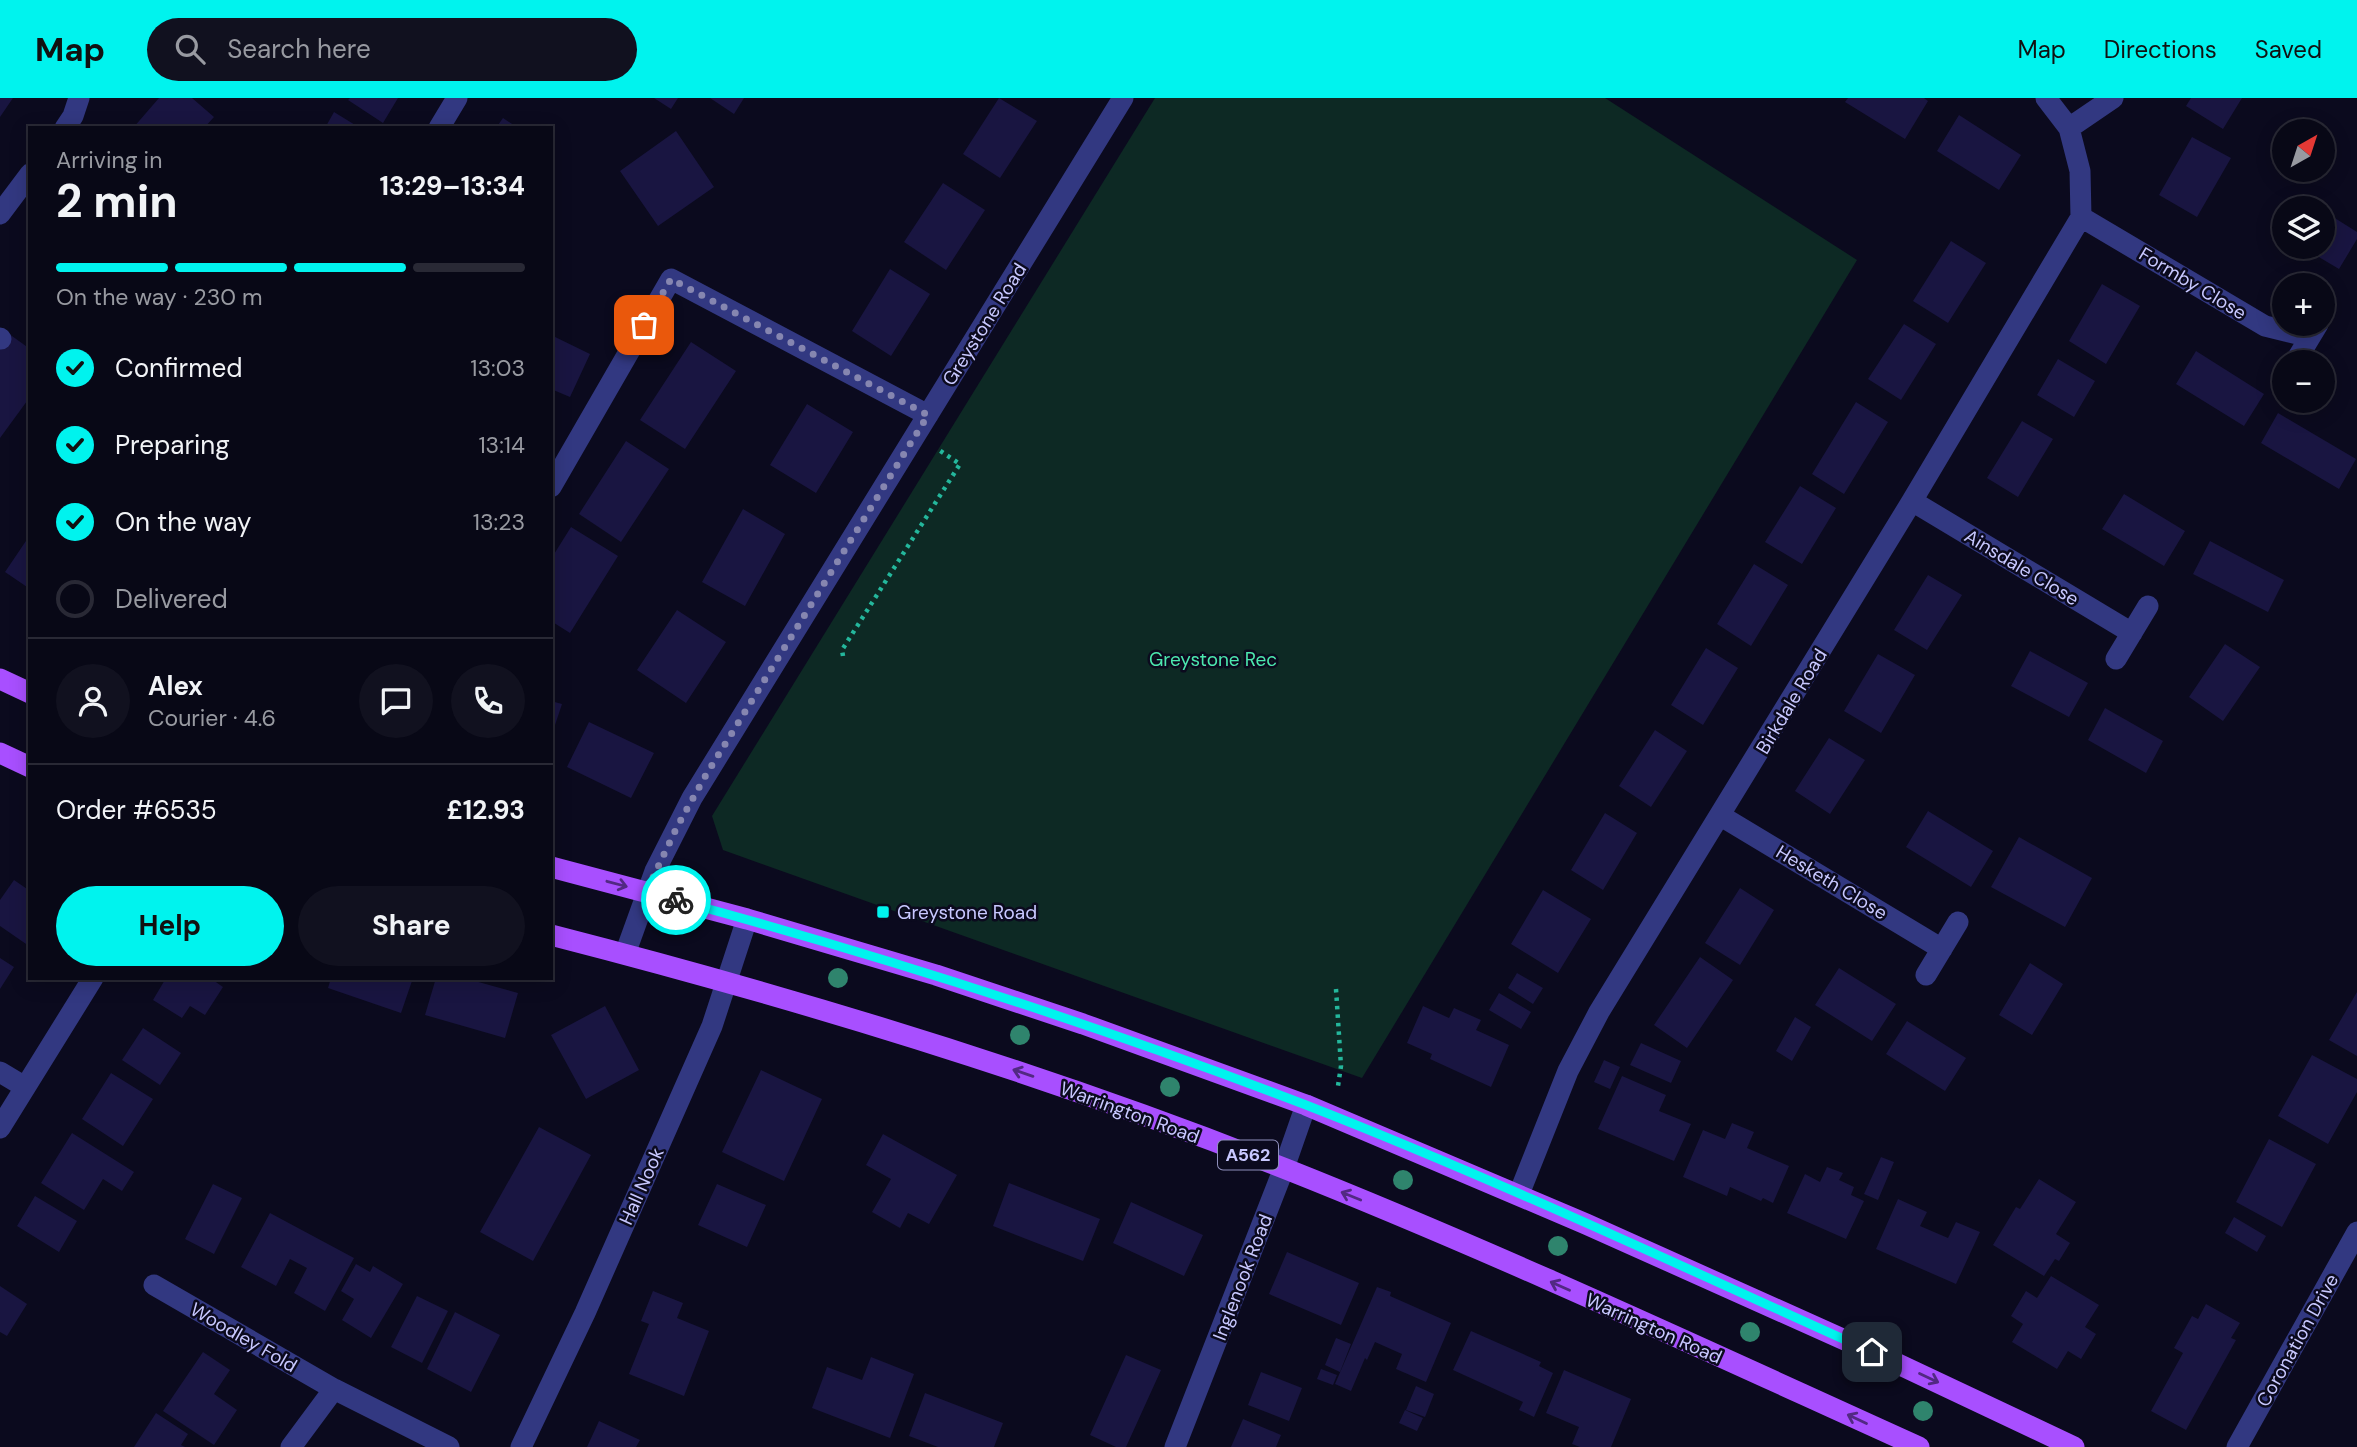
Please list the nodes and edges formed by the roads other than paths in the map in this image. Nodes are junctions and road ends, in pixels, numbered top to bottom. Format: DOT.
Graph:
graph roads {
  1 [pos="79,98"];
  2 [pos="457,98"];
  3 [pos="1123,98"];
  4 [pos="2046,98"];
  5 [pos="2113,98"];
  6 [pos="66,126"];
  7 [pos="440,126"];
  8 [pos="2069,128"];
  9 [pos="28,177"];
  10 [pos="0,214"];
  11 [pos="2081,217"];
  12 [pos="2272,325"];
  13 [pos="928,415"];
  14 [pos="553,484"];
  15 [pos="1912,501"];
  16 [pos="2148,606"];
  17 [pos="2132,633"];
  18 [pos="2116,659"];
  19 [pos="0,679"];
  20 [pos="28,692"];
  21 [pos="0,753"];
  22 [pos="28,766"];
  23 [pos="1721,816"];
  24 [pos="553,868"];
  25 [pos="646,892"];
  26 [pos="747,919"];
  27 [pos="1958,922"];
  28 [pos="553,936"];
  29 [pos="1942,949"];
  30 [pos="625,954"];
  31 [pos="1926,975"];
  32 [pos="92,980"];
  33 [pos="727,982"];
  34 [pos="0,1072"];
  35 [pos="25,1087"];
  36 [pos="1306,1105"];
  37 [pos="0,1128"];
  38 [pos="1284,1168"];
  39 [pos="1519,1194"];
  40 [pos="2357,1232"];
  41 [pos="154,1285"];
  42 [pos="334,1389"];
  43 [pos="291,1447"];
  44 [pos="449,1447"];
  45 [pos="521,1447"];
  46 [pos="1175,1447"];
  47 [pos="1919,1447"];
  48 [pos="2074,1447"];
  49 [pos="2237,1447"];
  1 -- 6 [label="street"];
  2 -- 7 [label="street"];
  3 -- 13 [label="street, Greystone Road"];
  4 -- 8 [label="street"];
  5 -- 8 [label="street"];
  8 -- 11 [label="street"];
  9 -- 10 [label="street"];
  11 -- 12 [label="street, Formby Close"];
  11 -- 15 [label="street, Birkdale Road"];
  13 -- 14 [label="street"];
  13 -- 25 [label="street, Greystone Road"];
  15 -- 17 [label="street, Ainsdale Close"];
  15 -- 23 [label="street, Birkdale Road"];
  16 -- 17 [label="street"];
  17 -- 18 [label="street"];
  19 -- 20 [label="main road"];
  21 -- 22 [label="main road"];
  23 -- 29 [label="street, Hesketh Close"];
  23 -- 39 [label="street, Birkdale Road"];
  24 -- 25 [label="main road, one-way"];
  25 -- 26 [label="main road"];
  25 -- 30 [label="street, Greystone Road"];
  26 -- 33 [label="street, Hall Nook"];
  26 -- 36 [label="main road"];
  27 -- 29 [label="street"];
  28 -- 30 [label="main road, Warrington Road / A562"];
  29 -- 31 [label="street"];
  30 -- 33 [label="main road, Warrington Road / A562"];
  32 -- 35 [label="street"];
  38 -- 33 [label="main road, Warrington Road / A562, one-way"];
  33 -- 45 [label="street, Hall Nook"];
  34 -- 35 [label="street"];
  35 -- 37 [label="street"];
  36 -- 38 [label="street, Inglenook Road"];
  36 -- 39 [label="main road"];
  38 -- 46 [label="street, Inglenook Road"];
  47 -- 38 [label="main road, Warrington Road / A562, one-way"];
  39 -- 48 [label="main road, one-way"];
  40 -- 49 [label="street, Coronation Drive"];
  41 -- 42 [label="street, Woodley Fold"];
  42 -- 43 [label="street"];
  42 -- 44 [label="street, Woodley Fold"];
}
